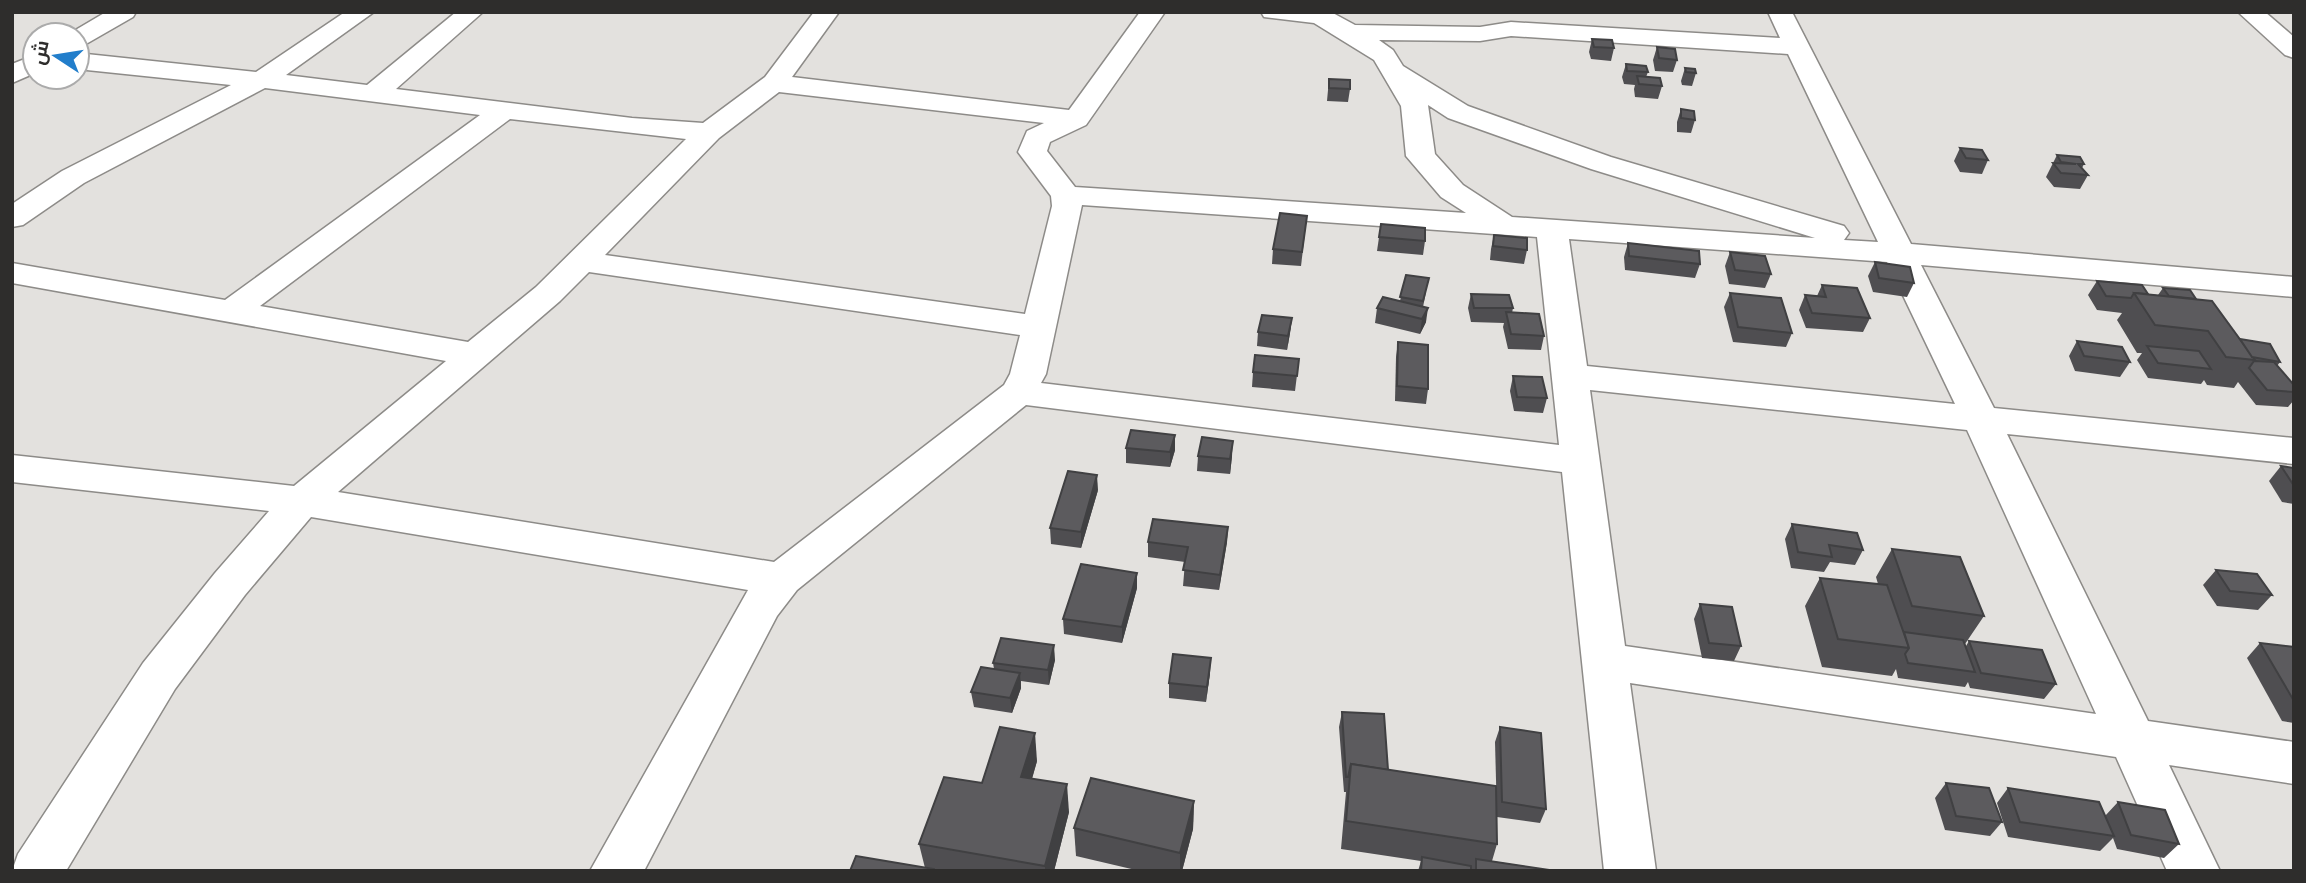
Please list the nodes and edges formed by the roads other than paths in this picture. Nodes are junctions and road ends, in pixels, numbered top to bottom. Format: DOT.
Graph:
graph roads {
  1 [pos="124,12"];
  2 [pos="362,12"];
  3 [pos="471,12"];
  4 [pos="827,12"];
  5 [pos="1153,12"];
  6 [pos="1273,12"];
  7 [pos="1780,12"];
  8 [pos="2250,12"];
  9 [pos="1319,14"];
  10 [pos="91,31"];
  11 [pos="1350,32"];
  12 [pos="1797,47"];
  13 [pos="2294,50"];
  14 [pos="91,62"];
  15 [pos="1394,71"];
  16 [pos="261,80"];
  17 [pos="774,83"];
  18 [pos="373,94"];
  19 [pos="505,110"];
  20 [pos="1076,119"];
  21 [pos="709,132"];
  22 [pos="1066,195"];
  23 [pos="12,218"];
  24 [pos="1506,226"];
  25 [pos="1552,229"];
  26 [pos="1899,253"];
  27 [pos="582,261"];
  28 [pos="12,272"];
  29 [pos="2294,286"];
  30 [pos="231,312"];
  31 [pos="1039,327"];
  32 [pos="477,355"];
  33 [pos="1568,376"];
  34 [pos="1018,392"];
  35 [pos="1980,417"];
  36 [pos="2294,450"];
  37 [pos="1579,461"];
  38 [pos="12,468"];
  39 [pos="302,501"];
  40 [pos="782,579"];
  41 [pos="1604,661"];
  42 [pos="2133,740"];
  43 [pos="2294,764"];
  44 [pos="37,871"];
  45 [pos="616,871"];
  46 [pos="1630,871"];
  47 [pos="2194,871"];
  1 -- 10 [label="street"];
  2 -- 16 [label="street"];
  3 -- 18 [label="street"];
  4 -- 17 [label="street"];
  5 -- 20 [label="street"];
  6 -- 9 [label="street"];
  7 -- 12 [label="street"];
  8 -- 13 [label="street"];
  9 -- 11 [label="street"];
  11 -- 12 [label="street"];
  11 -- 15 [label="street"];
  12 -- 26 [label="street"];
  14 -- 16 [label="street"];
  15 -- 24 [label="street"];
  15 -- 26 [label="street"];
  16 -- 18 [label="street"];
  16 -- 23 [label="street"];
  17 -- 20 [label="street"];
  17 -- 21 [label="street"];
  18 -- 19 [label="street"];
  19 -- 21 [label="street"];
  19 -- 30 [label="street"];
  20 -- 22 [label="street"];
  21 -- 27 [label="street"];
  22 -- 24 [label="street"];
  22 -- 31 [label="street"];
  24 -- 25 [label="street"];
  25 -- 26 [label="street"];
  25 -- 33 [label="street"];
  26 -- 29 [label="street"];
  26 -- 35 [label="street"];
  27 -- 31 [label="street"];
  27 -- 32 [label="street"];
  28 -- 30 [label="street"];
  30 -- 32 [label="street"];
  31 -- 34 [label="street"];
  32 -- 39 [label="street"];
  33 -- 35 [label="street"];
  33 -- 37 [label="street"];
  34 -- 37 [label="street"];
  34 -- 40 [label="street"];
  35 -- 36 [label="street"];
  35 -- 42 [label="street"];
  37 -- 41 [label="street"];
  38 -- 39 [label="street"];
  39 -- 40 [label="street"];
  39 -- 44 [label="street"];
  40 -- 45 [label="street"];
  41 -- 42 [label="street"];
  41 -- 46 [label="street"];
  42 -- 43 [label="street"];
  42 -- 47 [label="street"];
}
